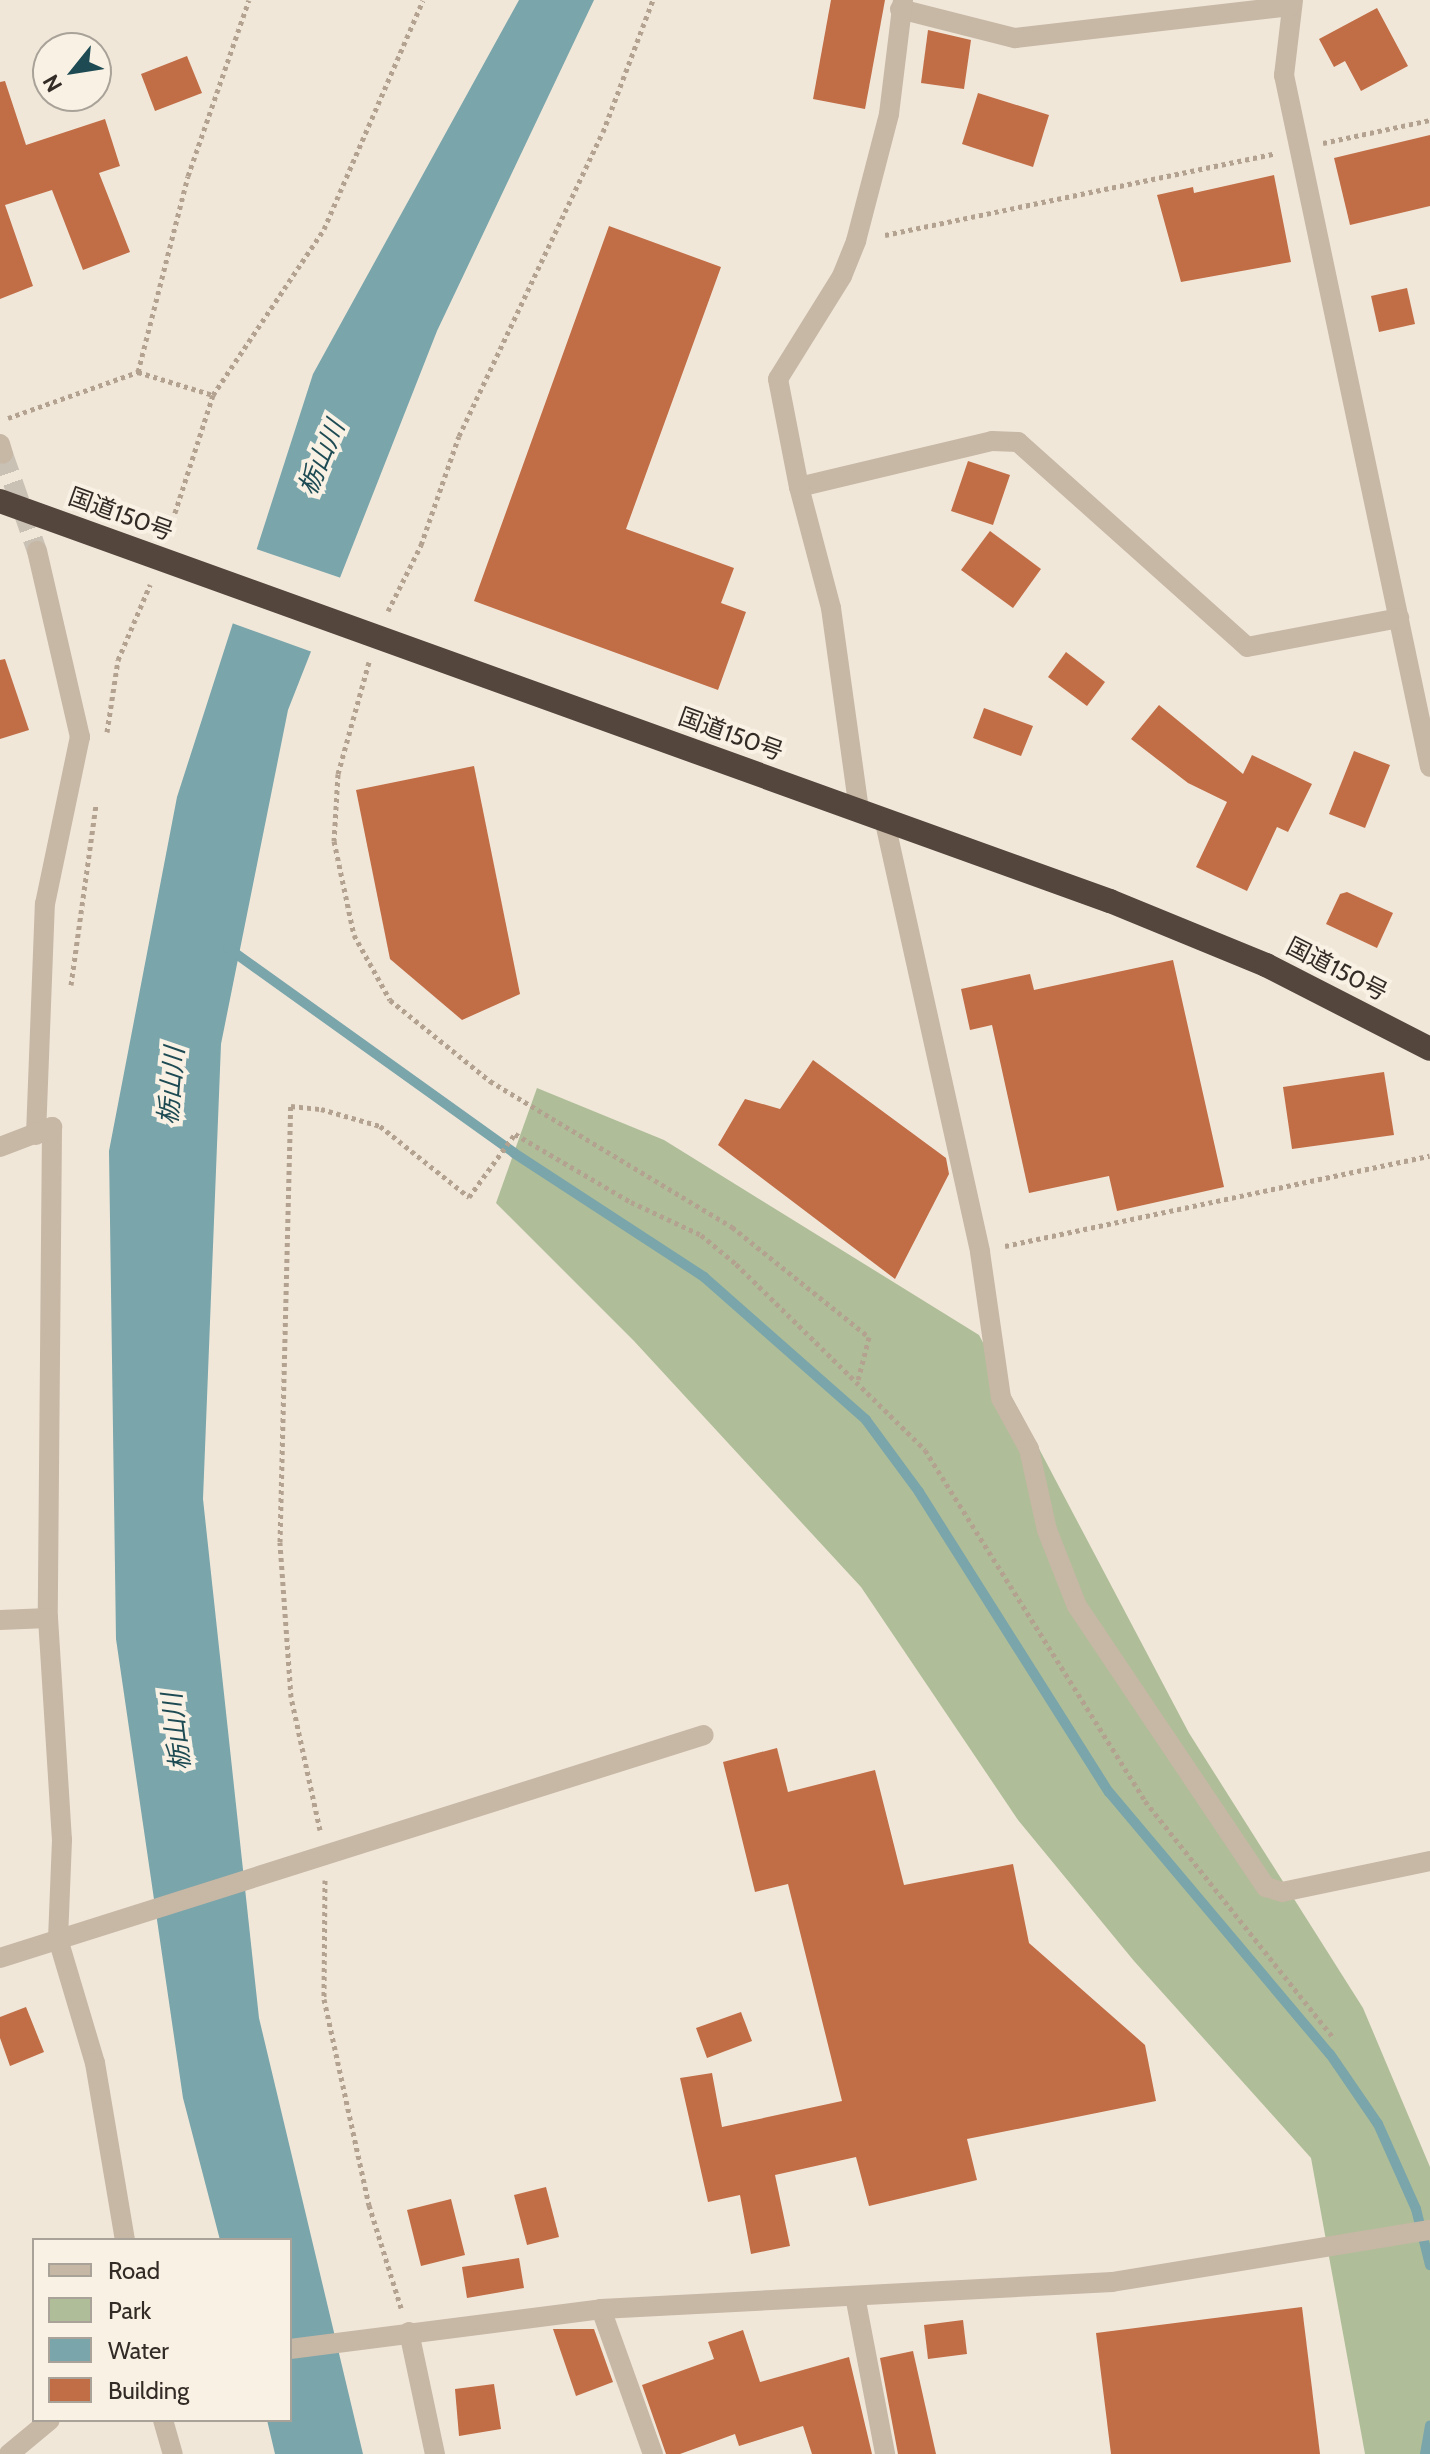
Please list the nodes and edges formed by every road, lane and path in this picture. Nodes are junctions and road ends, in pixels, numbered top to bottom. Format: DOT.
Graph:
graph roads {
  1 [pos="249,0"];
  2 [pos="423,0"];
  3 [pos="653,0"];
  4 [pos="1292,3"];
  5 [pos="901,4"];
  6 [pos="1430,120"];
  7 [pos="1300,148"];
  8 [pos="856,241"];
  9 [pos="138,372"];
  10 [pos="213,395"];
  11 [pos="0,421"];
  12 [pos="799,487"];
  13 [pos="0,501"];
  14 [pos="37,551"];
  15 [pos="161,558"];
  16 [pos="1399,618"];
  17 [pos="376,636"];
  18 [pos="105,749"];
  19 [pos="1430,767"];
  20 [pos="98,793"];
  21 [pos="859,810"];
  22 [pos="884,818"];
  23 [pos="71,990"];
  24 [pos="1430,1049"];
  25 [pos="36,1135"];
  26 [pos="0,1147"];
  27 [pos="1430,1156"];
  28 [pos="980,1252"];
  29 [pos="858,1380"];
  30 [pos="48,1618"];
  31 [pos="0,1620"];
  32 [pos="704,1735"];
  33 [pos="325,1853"];
  34 [pos="1430,1861"];
  35 [pos="58,1939"];
  36 [pos="0,1958"];
  37 [pos="1334,2039"];
  38 [pos="1430,2230"];
  39 [pos="125,2238"];
  40 [pos="855,2296"];
  41 [pos="601,2309"];
  42 [pos="401,2332"];
  43 [pos="292,2349"];
  44 [pos="48,2422"];
  45 [pos="164,2422"];
  46 [pos="9,2454"];
  47 [pos="173,2454"];
  48 [pos="435,2454"];
  49 [pos="653,2454"];
  50 [pos="885,2454"];
  1 -- 9 [label="path"];
  2 -- 10 [label="path"];
  3 -- 17 [label="path"];
  4 -- 5 [label="street"];
  4 -- 7 [label="street"];
  5 -- 8 [label="street"];
  6 -- 7 [label="path"];
  7 -- 8 [label="path"];
  7 -- 16 [label="street"];
  8 -- 12 [label="street"];
  9 -- 10 [label="path"];
  9 -- 11 [label="path"];
  10 -- 15 [label="path"];
  12 -- 16 [label="street"];
  12 -- 21 [label="street"];
  13 -- 15 [label="highway, 国道150号"];
  14 -- 25 [label="street"];
  15 -- 17 [label="highway, 国道150号"];
  15 -- 18 [label="path"];
  16 -- 19 [label="street"];
  17 -- 21 [label="highway, 国道150号"];
  17 -- 29 [label="path"];
  20 -- 23 [label="path"];
  21 -- 22 [label="highway, 国道150号"];
  22 -- 24 [label="highway, 国道150号"];
  22 -- 28 [label="street"];
  25 -- 26 [label="street"];
  25 -- 30 [label="street"];
  27 -- 28 [label="path"];
  28 -- 34 [label="street"];
  29 -- 33 [label="path"];
  29 -- 37 [label="path"];
  30 -- 31 [label="street"];
  30 -- 35 [label="street"];
  32 -- 33 [label="street"];
  33 -- 35 [label="street"];
  33 -- 42 [label="path"];
  35 -- 36 [label="street"];
  35 -- 39 [label="street"];
  38 -- 40 [label="street"];
  40 -- 41 [label="street"];
  40 -- 50 [label="street"];
  41 -- 42 [label="street"];
  41 -- 49 [label="street"];
  42 -- 43 [label="street"];
  42 -- 48 [label="street"];
  44 -- 46 [label="street"];
  45 -- 47 [label="street"];
}
